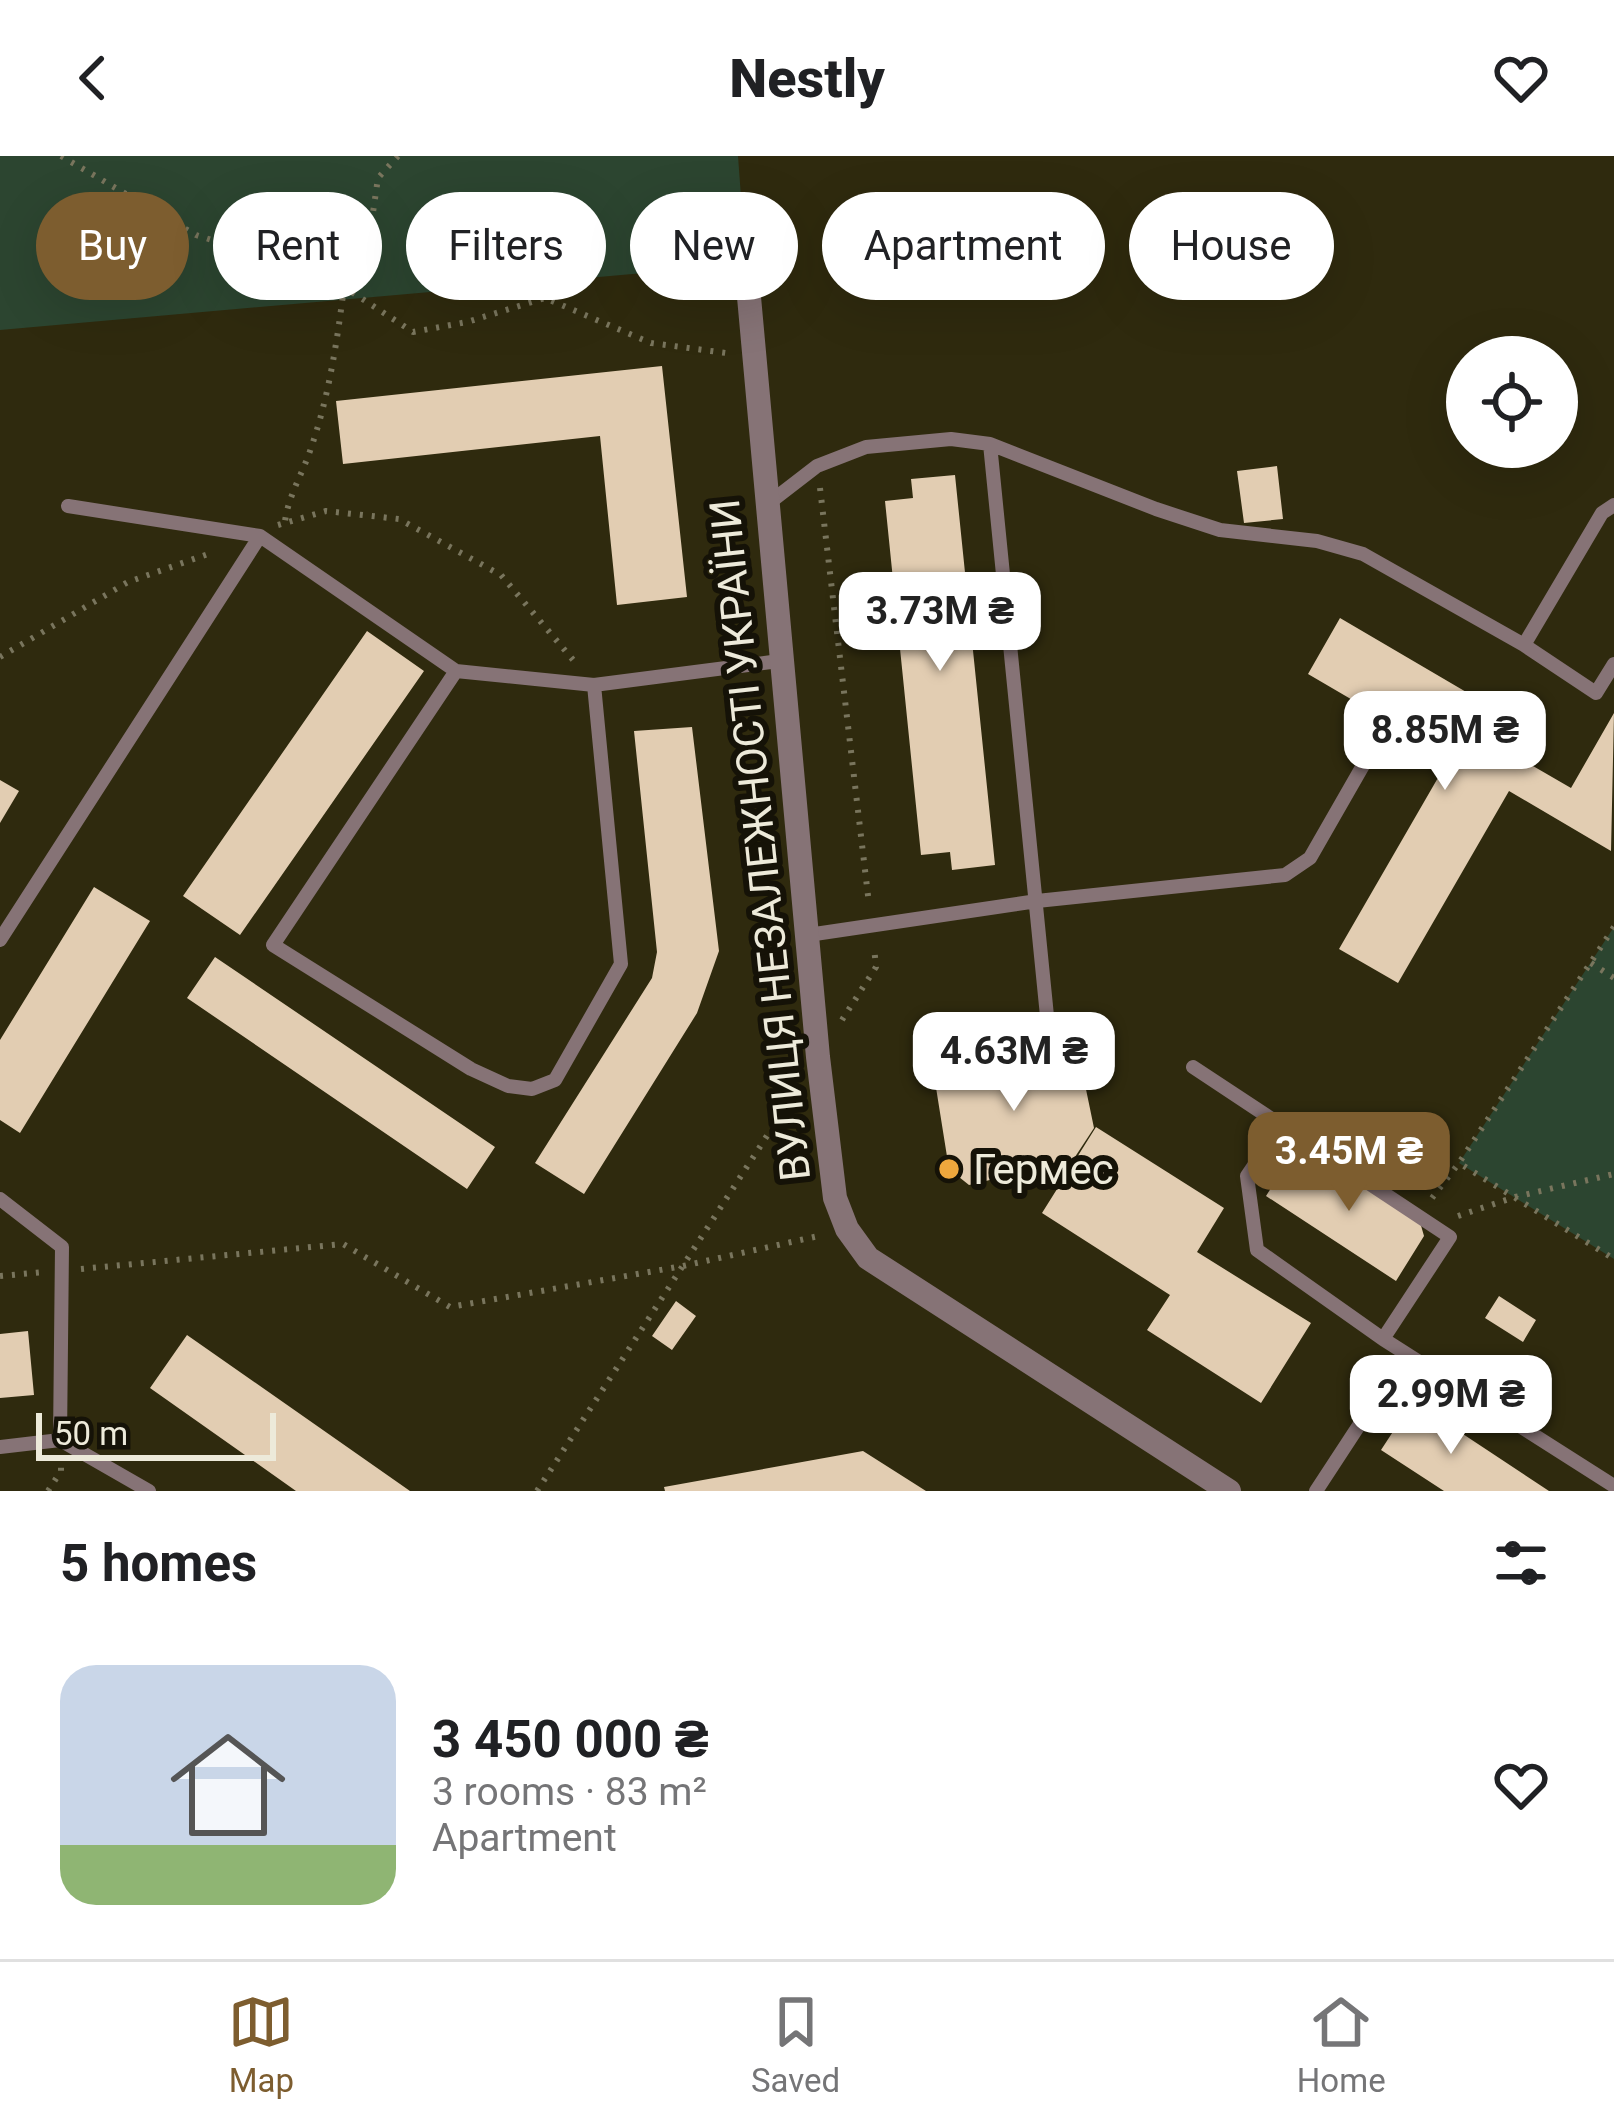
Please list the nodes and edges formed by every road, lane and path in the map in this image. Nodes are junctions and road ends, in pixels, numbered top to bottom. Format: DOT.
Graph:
graph roads {
  1 [pos="61,156"];
  2 [pos="398,156"];
  3 [pos="376,192"];
  4 [pos="213,240"];
  5 [pos="342,300"];
  6 [pos="364,300"];
  7 [pos="749,300"];
  8 [pos="753,357"];
  9 [pos="990,444"];
  10 [pos="817,466"];
  11 [pos="1614,505"];
  12 [pos="68,506"];
  13 [pos="765,506"];
  14 [pos="284,520"];
  15 [pos="260,536"];
  16 [pos="1524,645"];
  17 [pos="779,661"];
  18 [pos="1614,664"];
  19 [pos="456,671"];
  20 [pos="594,685"];
  21 [pos="1369,755"];
  22 [pos="1037,902"];
  23 [pos="872,926"];
  24 [pos="1614,927"];
  25 [pos="808,935"];
  26 [pos="0,940"];
  27 [pos="1591,963"];
  28 [pos="1614,978"];
  29 [pos="1047,1016"];
  30 [pos="818,1057"];
  31 [pos="1192,1067"];
  32 [pos="1281,1126"];
  33 [pos="1460,1163"];
  34 [pos="1614,1174"];
  35 [pos="1515,1197"];
  36 [pos="0,1199"];
  37 [pos="1425,1220"];
  38 [pos="847,1229"];
  39 [pos="1614,1258"];
  40 [pos="683,1266"];
  41 [pos="62,1270"];
  42 [pos="0,1276"];
  43 [pos="1383,1339"];
  44 [pos="1405,1354"];
  45 [pos="60,1439"];
  46 [pos="0,1447"];
  47 [pos="1614,1486"];
  48 [pos="148,1491"];
  49 [pos="537,1491"];
  50 [pos="1228,1491"];
  51 [pos="1316,1491"];
  1 -- 4 [label="path"];
  2 -- 3 [label="path"];
  5 -- 14 [label="path"];
  6 -- 8 [label="path"];
  7 -- 8 [label="street, ВУЛИЦЯ НЕЗАЛЕЖНОСТІ УКРАЇНИ"];
  8 -- 13 [label="street, ВУЛИЦЯ НЕЗАЛЕЖНОСТІ УКРАЇНИ"];
  9 -- 10 [label="lane"];
  9 -- 16 [label="lane"];
  9 -- 22 [label="lane"];
  10 -- 13 [label="lane"];
  10 -- 23 [label="path"];
  11 -- 16 [label="lane"];
  12 -- 15 [label="lane"];
  13 -- 17 [label="street, ВУЛИЦЯ НЕЗАЛЕЖНОСТІ УКРАЇНИ"];
  15 -- 19 [label="lane"];
  15 -- 26 [label="lane"];
  16 -- 18 [label="lane"];
  17 -- 20 [label="lane"];
  17 -- 25 [label="street, ВУЛИЦЯ НЕЗАЛЕЖНОСТІ УКРАЇНИ"];
  19 -- 20 [label="lane"];
  19 -- 20 [label="lane"];
  21 -- 22 [label="lane"];
  22 -- 23 [label="lane"];
  22 -- 29 [label="lane"];
  23 -- 25 [label="lane"];
  23 -- 30 [label="path"];
  24 -- 27 [label="path"];
  25 -- 30 [label="street, ВУЛИЦЯ НЕЗАЛЕЖНОСТІ УКРАЇНИ"];
  27 -- 28 [label="path"];
  27 -- 33 [label="path"];
  30 -- 38 [label="street, ВУЛИЦЯ НЕЗАЛЕЖНОСТІ УКРАЇНИ"];
  30 -- 40 [label="path"];
  31 -- 32 [label="lane"];
  32 -- 37 [label="lane"];
  32 -- 43 [label="lane"];
  33 -- 35 [label="path"];
  33 -- 37 [label="path"];
  34 -- 35 [label="path"];
  35 -- 37 [label="path"];
  35 -- 39 [label="path"];
  36 -- 41 [label="lane"];
  37 -- 43 [label="lane"];
  38 -- 40 [label="path"];
  38 -- 50 [label="street, ВУЛИЦЯ НЕЗАЛЕЖНОСТІ УКРАЇНИ"];
  40 -- 41 [label="path"];
  40 -- 49 [label="path"];
  41 -- 42 [label="path"];
  41 -- 45 [label="lane"];
  43 -- 44 [label="lane"];
  44 -- 47 [label="lane"];
  44 -- 51 [label="lane"];
  45 -- 46 [label="lane"];
  45 -- 48 [label="lane"];
}
